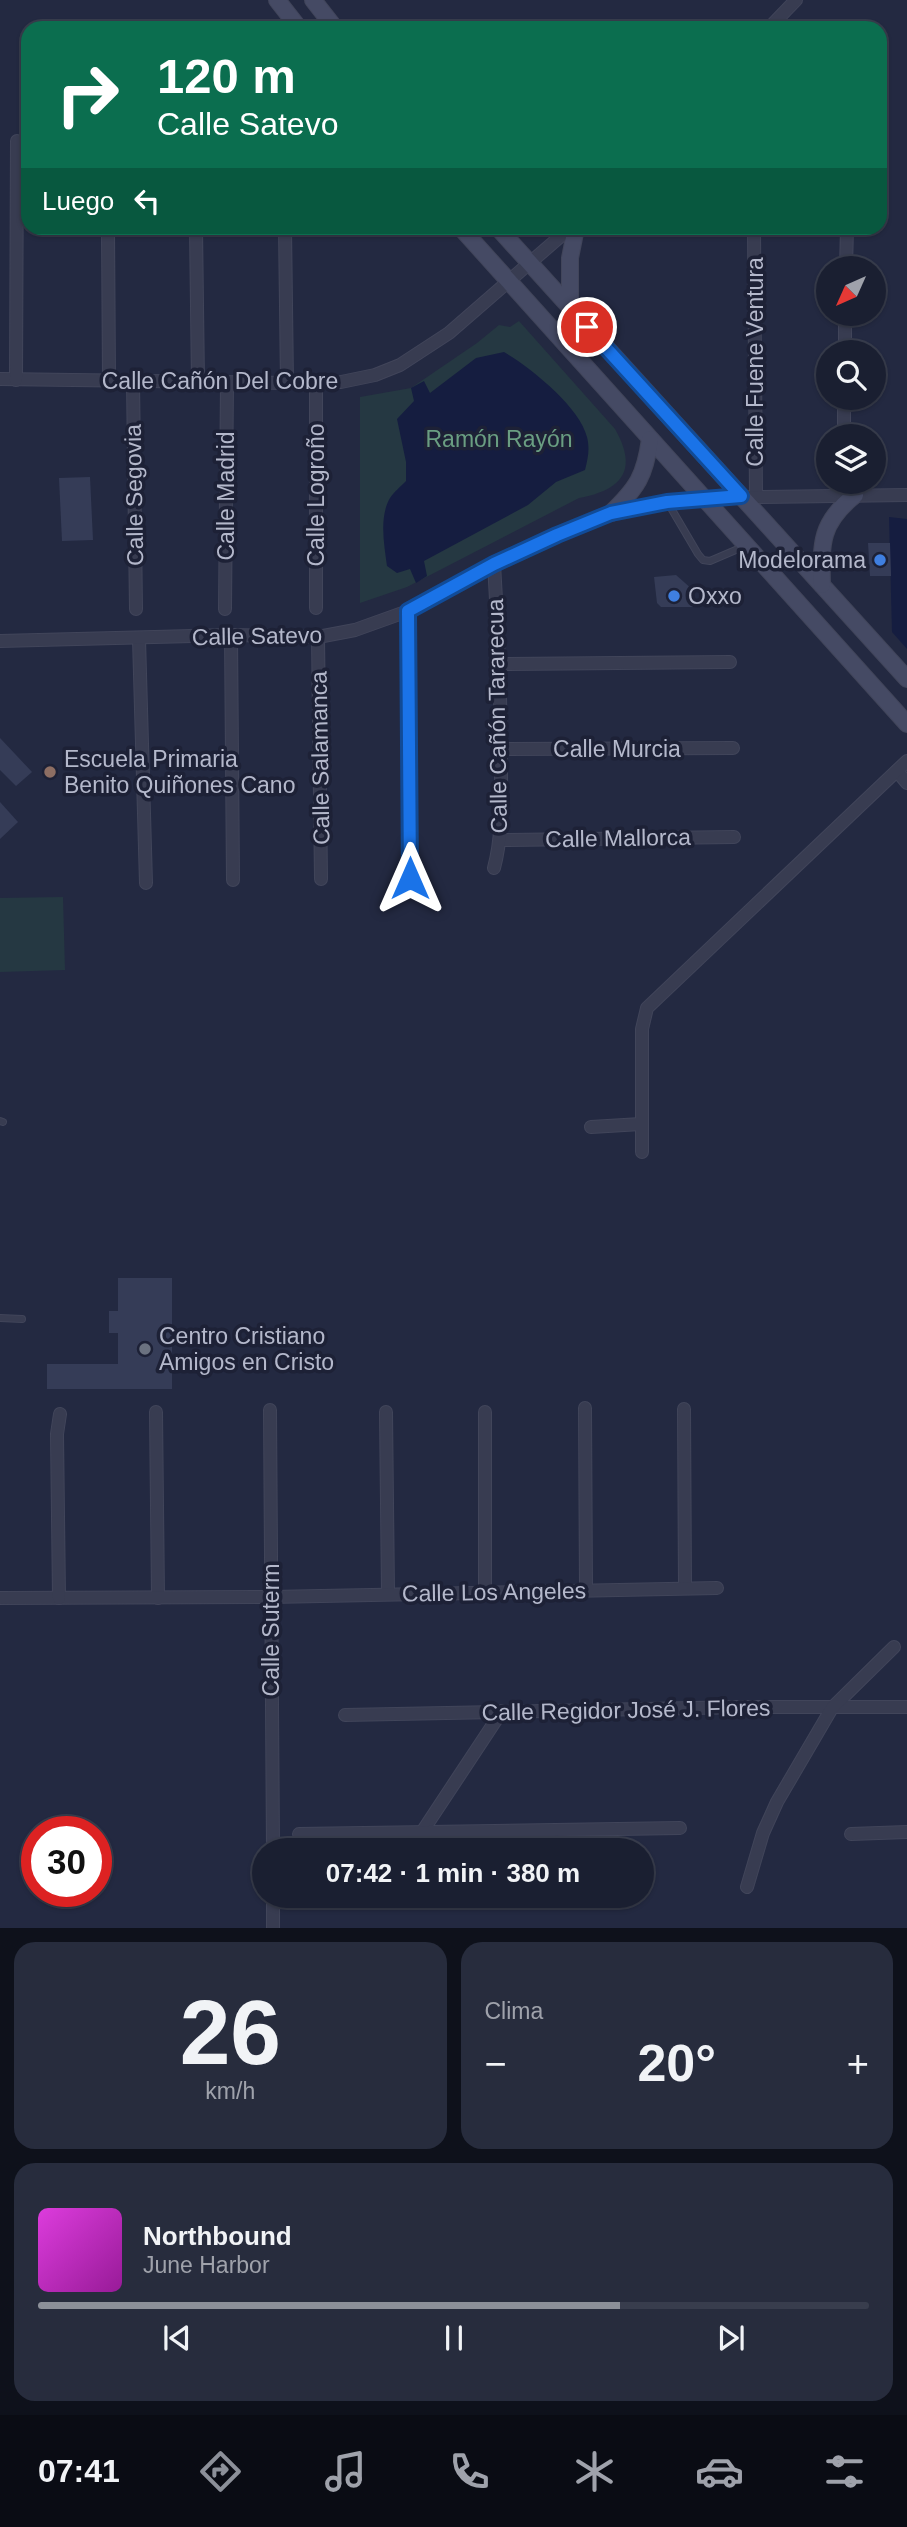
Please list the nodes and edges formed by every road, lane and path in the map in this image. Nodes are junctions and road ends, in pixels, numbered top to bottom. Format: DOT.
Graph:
graph roads {
  1 [pos="277,0"];
  2 [pos="313,0"];
  3 [pos="796,0"];
  4 [pos="294,21"];
  5 [pos="330,21"];
  6 [pos="776,21"];
  7 [pos="17,141"];
  8 [pos="108,235"];
  9 [pos="196,235"];
  10 [pos="285,235"];
  11 [pos="467,235"];
  12 [pos="504,235"];
  13 [pos="561,235"];
  14 [pos="575,235"];
  15 [pos="754,235"];
  16 [pos="846,235"];
  17 [pos="846,256"];
  18 [pos="528,262"];
  19 [pos="507,281"];
  20 [pos="570,308"];
  21 [pos="0,380"];
  22 [pos="16,380"];
  23 [pos="109,381"];
  24 [pos="133,382"];
  25 [pos="316,382"];
  26 [pos="198,383"];
  27 [pos="227,383"];
  28 [pos="286,383"];
  29 [pos="650,439"];
  30 [pos="907,495"];
  31 [pos="749,496"];
  32 [pos="849,496"];
  33 [pos="702,498"];
  34 [pos="667,502"];
  35 [pos="611,513"];
  36 [pos="746,546"];
  37 [pos="494,564"];
  38 [pos="822,585"];
  39 [pos="316,608"];
  40 [pos="136,609"];
  41 [pos="225,609"];
  42 [pos="408,611"];
  43 [pos="231,635"];
  44 [pos="318,637"];
  45 [pos="139,639"];
  46 [pos="0,641"];
  47 [pos="730,662"];
  48 [pos="500,664"];
  49 [pos="907,679"];
  50 [pos="907,724"];
  51 [pos="733,748"];
  52 [pos="501,749"];
  53 [pos="907,761"];
  54 [pos="897,771"];
  55 [pos="907,783"];
  56 [pos="734,836"];
  57 [pos="501,840"];
  58 [pos="494,867"];
  59 [pos="410,878"];
  60 [pos="321,879"];
  61 [pos="233,880"];
  62 [pos="146,883"];
  63 [pos="641,1124"];
  64 [pos="590,1127"];
  65 [pos="642,1152"];
  66 [pos="0,1318"];
  67 [pos="22,1319"];
  68 [pos="585,1408"];
  69 [pos="684,1409"];
  70 [pos="270,1410"];
  71 [pos="156,1412"];
  72 [pos="386,1412"];
  73 [pos="485,1412"];
  74 [pos="60,1414"];
  75 [pos="685,1587"];
  76 [pos="717,1588"];
  77 [pos="586,1590"];
  78 [pos="485,1592"];
  79 [pos="388,1594"];
  80 [pos="271,1597"];
  81 [pos="0,1598"];
  82 [pos="59,1598"];
  83 [pos="158,1598"];
  84 [pos="894,1647"];
  85 [pos="832,1707"];
  86 [pos="907,1707"];
  87 [pos="502,1711"];
  88 [pos="345,1715"];
  89 [pos="680,1828"];
  90 [pos="422,1832"];
  91 [pos="907,1832"];
  92 [pos="851,1833"];
  93 [pos="299,1835"];
  94 [pos="273,1838"];
  95 [pos="747,1887"];
  96 [pos="273,1908"];
  97 [pos="273,1928"];
  1 -- 4 [label="main road"];
  2 -- 5 [label="main road"];
  3 -- 6 [label="street"];
  7 -- 22 [label="street"];
  8 -- 23 [label="street"];
  9 -- 26 [label="street"];
  10 -- 28 [label="street"];
  11 -- 19 [label="main road"];
  12 -- 18 [label="main road"];
  13 -- 18 [label="street, Calle Cañón Del Cobre"];
  14 -- 20 [label="main road"];
  15 -- 31 [label="street, Calle Fuene Ventura"];
  16 -- 17 [label="street"];
  18 -- 19 [label="street, Calle Cañón Del Cobre"];
  18 -- 20 [label="main road"];
  19 -- 25 [label="street, Calle Cañón Del Cobre"];
  19 -- 29 [label="main road"];
  20 -- 31 [label="main road"];
  21 -- 22 [label="street, Calle Cañón Del Cobre"];
  22 -- 23 [label="street, Calle Cañón Del Cobre"];
  23 -- 24 [label="street, Calle Cañón Del Cobre"];
  24 -- 26 [label="street, Calle Cañón Del Cobre"];
  24 -- 40 [label="street, Calle Segovia"];
  25 -- 28 [label="street, Calle Cañón Del Cobre"];
  25 -- 39 [label="street, Calle Logroño"];
  26 -- 27 [label="street, Calle Cañón Del Cobre"];
  27 -- 28 [label="street, Calle Cañón Del Cobre"];
  27 -- 41 [label="street, Calle Madrid"];
  29 -- 33 [label="main road"];
  29 -- 35 [label="main road"];
  30 -- 32 [label="street, Calle Satevo"];
  31 -- 32 [label="street, Calle Satevo"];
  31 -- 33 [label="street, Calle Satevo"];
  31 -- 38 [label="main road"];
  32 -- 38 [label="main road"];
  33 -- 34 [label="street, Calle Satevo"];
  33 -- 36 [label="main road"];
  34 -- 35 [label="street, Calle Satevo"];
  34 -- 36 [label="lane"];
  35 -- 37 [label="street, Calle Satevo"];
  36 -- 50 [label="main road"];
  37 -- 42 [label="street, Calle Satevo"];
  37 -- 48 [label="street, Calle Cañón Tararecua"];
  38 -- 49 [label="main road"];
  42 -- 44 [label="street, Calle Satevo"];
  42 -- 59 [label="street"];
  43 -- 44 [label="street, Calle Satevo"];
  43 -- 45 [label="street, Calle Satevo"];
  43 -- 61 [label="street"];
  44 -- 60 [label="street, Calle Salamanca"];
  45 -- 46 [label="street, Calle Satevo"];
  45 -- 62 [label="street"];
  47 -- 48 [label="street"];
  48 -- 52 [label="street, Calle Cañón Tararecua"];
  51 -- 52 [label="street, Calle Murcia"];
  52 -- 57 [label="street, Calle Cañón Tararecua"];
  53 -- 54 [label="street"];
  54 -- 55 [label="street"];
  54 -- 63 [label="street"];
  56 -- 57 [label="street, Calle Mallorca"];
  57 -- 58 [label="street, Calle Cañón Tararecua"];
  63 -- 64 [label="street"];
  63 -- 65 [label="street"];
  66 -- 67 [label="lane"];
  68 -- 77 [label="street"];
  69 -- 75 [label="street"];
  70 -- 80 [label="street, Calle Suterm"];
  71 -- 83 [label="street"];
  72 -- 79 [label="street"];
  73 -- 78 [label="street"];
  74 -- 82 [label="street"];
  75 -- 76 [label="street, Calle Los Angeles"];
  75 -- 77 [label="street, Calle Los Angeles"];
  77 -- 78 [label="street, Calle Los Angeles"];
  78 -- 79 [label="street, Calle Los Angeles"];
  79 -- 80 [label="street, Calle Los Angeles"];
  80 -- 83 [label="street, Calle Los Angeles"];
  80 -- 94 [label="street, Calle Suterm"];
  81 -- 82 [label="street, Calle Los Angeles"];
  82 -- 83 [label="street, Calle Los Angeles"];
  84 -- 85 [label="street"];
  85 -- 86 [label="street, Calle Regidor José J. Flores"];
  85 -- 87 [label="street, Calle Regidor José J. Flores"];
  85 -- 95 [label="street"];
  87 -- 88 [label="street, Calle Regidor José J. Flores"];
  87 -- 90 [label="street"];
  89 -- 90 [label="street"];
  90 -- 93 [label="street"];
  91 -- 92 [label="street"];
  96 -- 97 [label="street"];
}
